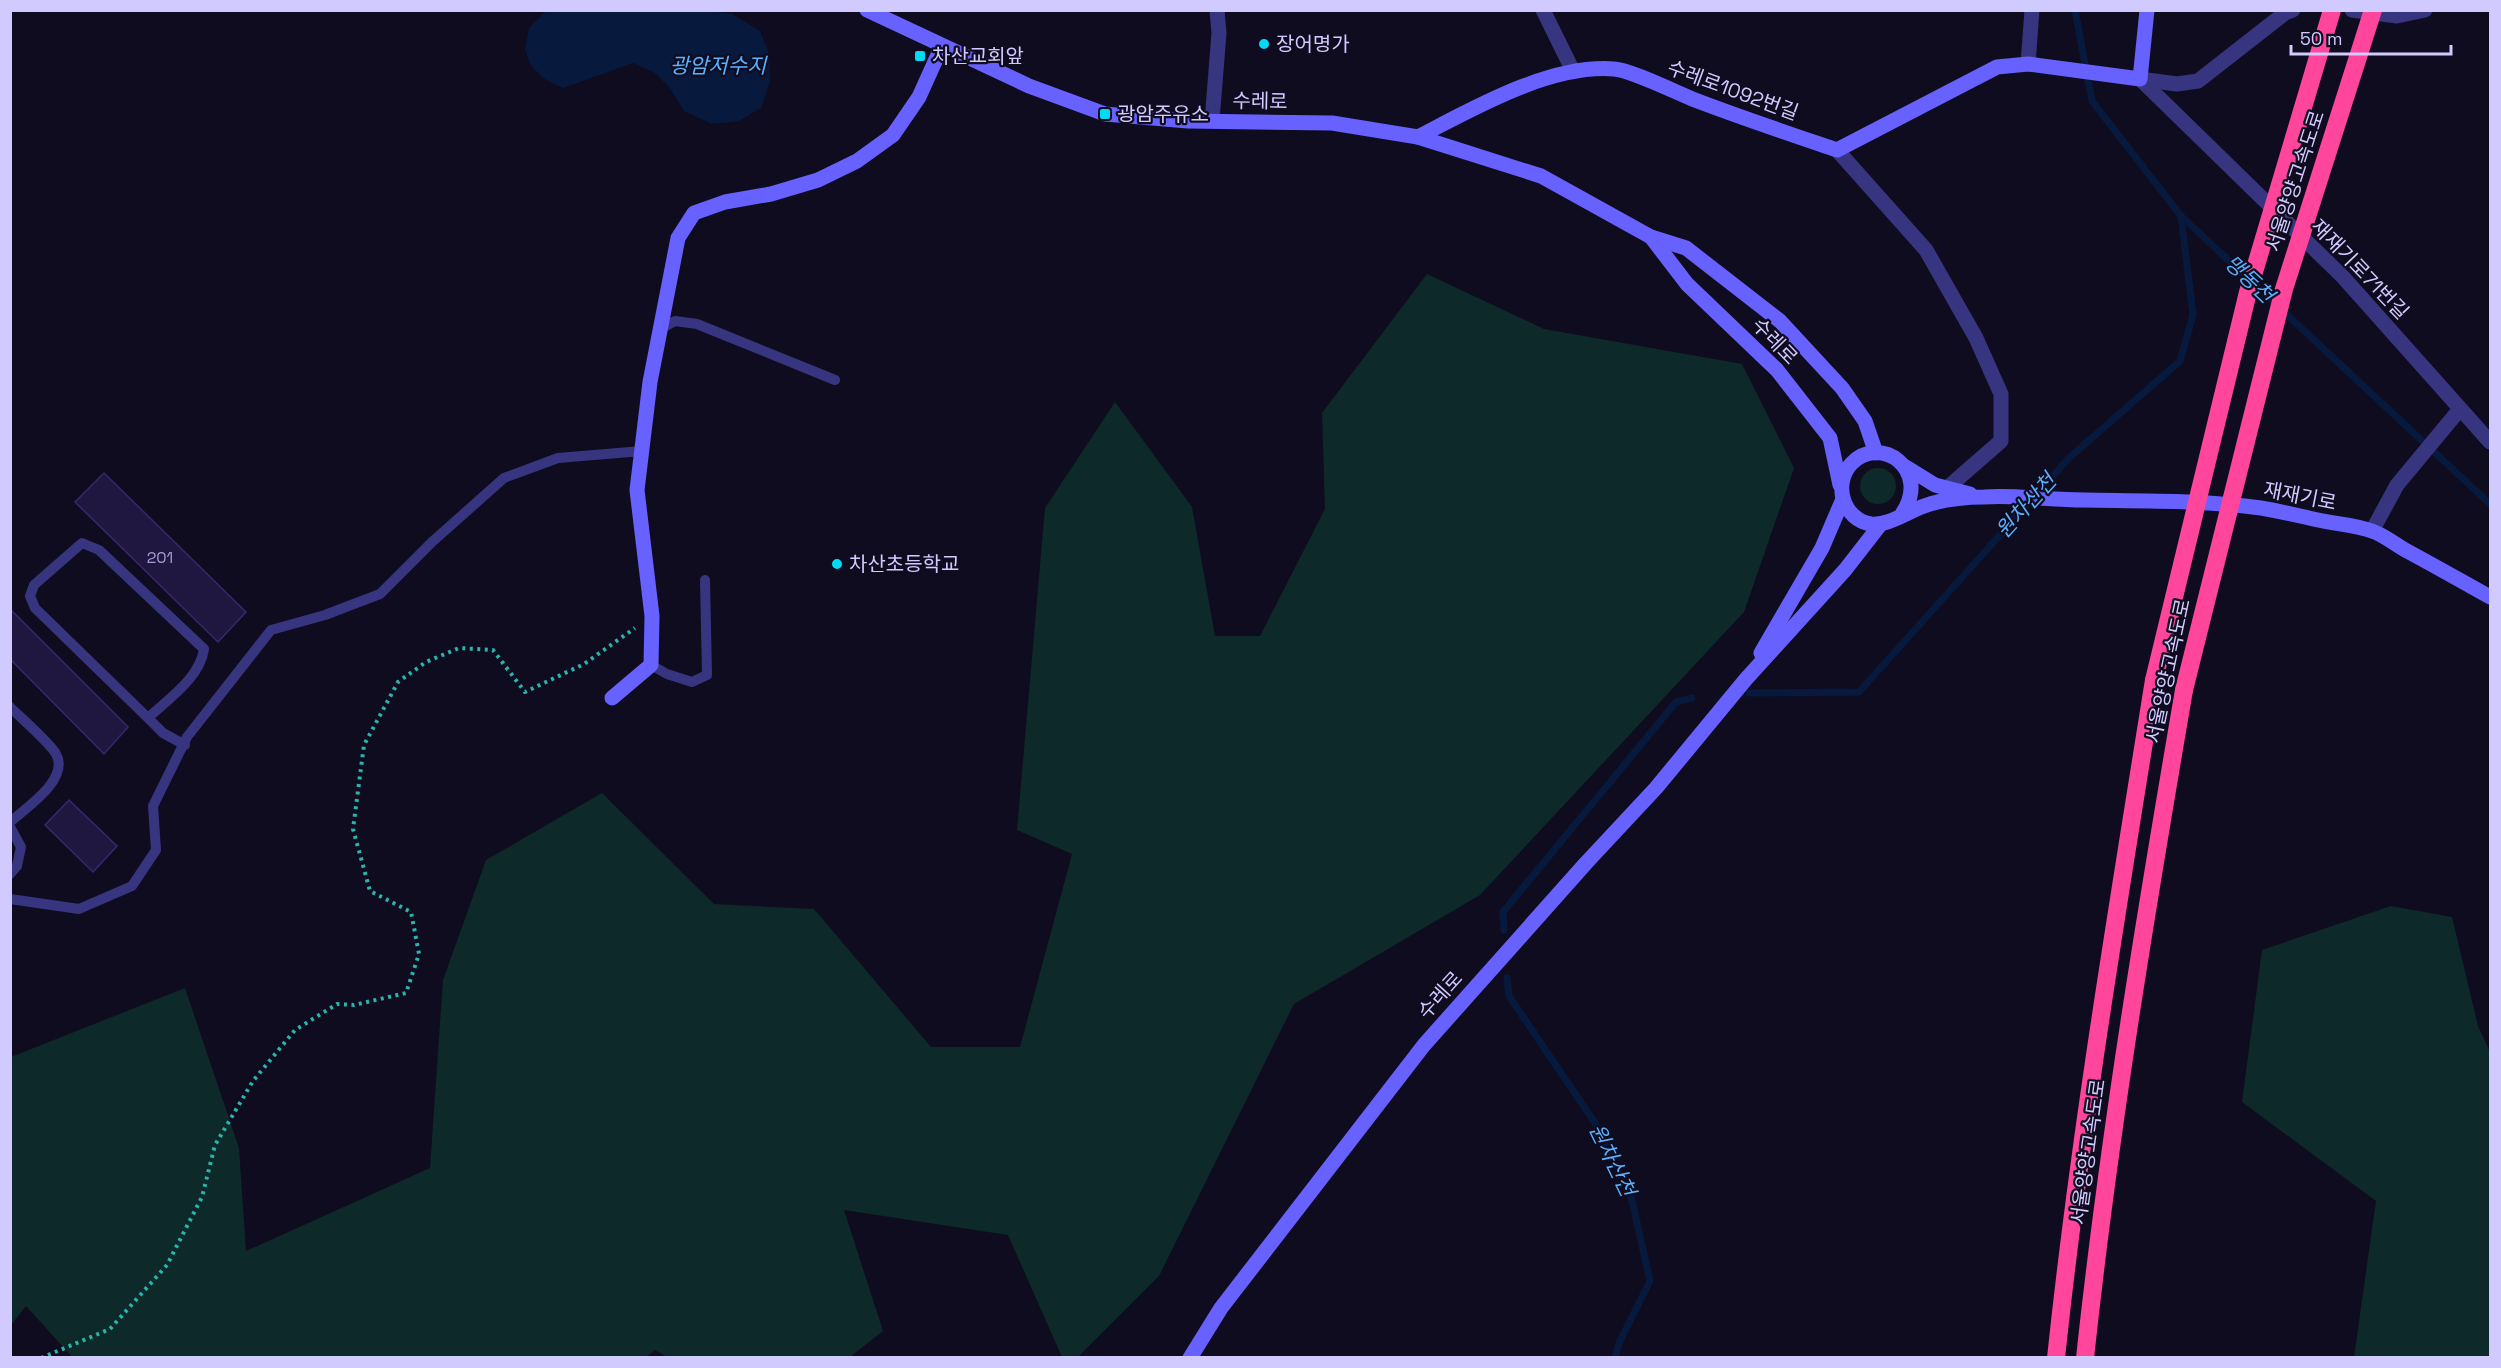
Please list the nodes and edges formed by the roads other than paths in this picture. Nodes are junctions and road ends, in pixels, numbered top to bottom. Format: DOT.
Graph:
graph roads {
  1 [pos="867,10"];
  2 [pos="1217,10"];
  3 [pos="1544,10"];
  4 [pos="2032,10"];
  5 [pos="2147,10"];
  6 [pos="2293,10"];
  7 [pos="2332,10"];
  8 [pos="2352,10"];
  9 [pos="2373,10"];
  10 [pos="2425,10"];
  11 [pos="942,46"];
  12 [pos="2028,64"];
  13 [pos="1573,71"];
  14 [pos="2140,79"];
  15 [pos="1212,121"];
  16 [pos="1418,137"];
  17 [pos="1837,150"];
  18 [pos="1651,237"];
  19 [pos="660,329"];
  20 [pos="835,380"];
  21 [pos="2460,409"];
  22 [pos="2490,442"];
  23 [pos="642,452"];
  24 [pos="1876,453"];
  25 [pos="1906,467"];
  26 [pos="1946,489"];
  27 [pos="1842,495"];
  28 [pos="1985,496"];
  29 [pos="1902,514"];
  30 [pos="1880,525"];
  31 [pos="2372,531"];
  32 [pos="705,580"];
  33 [pos="2490,597"];
  34 [pos="651,665"];
  35 [pos="1746,679"];
  36 [pos="612,698"];
  37 [pos="10,707"];
  38 [pos="148,718"];
  39 [pos="184,745"];
  40 [pos="10,822"];
  41 [pos="10,827"];
  42 [pos="10,874"];
  43 [pos="10,899"];
  44 [pos="1190,1358"];
  45 [pos="2056,1358"];
  46 [pos="2085,1358"];
  1 -- 11 [label="main road, 수레로"];
  2 -- 15 [label="street"];
  3 -- 13 [label="street"];
  4 -- 12 [label="street"];
  5 -- 14 [label="main road"];
  6 -- 14 [label="street"];
  7 -- 45 [label="highway, 서울양양고속도로, bridge"];
  8 -- 10 [label="street"];
  9 -- 46 [label="highway, 서울양양고속도로, bridge"];
  11 -- 15 [label="main road, 수레로"];
  11 -- 19 [label="main road"];
  12 -- 14 [label="main road"];
  12 -- 17 [label="main road"];
  13 -- 16 [label="main road, 수레로1092번길"];
  13 -- 17 [label="main road, 수레로1092번길"];
  14 -- 21 [label="street, 재재기로71번길"];
  15 -- 16 [label="main road, 수레로"];
  16 -- 18 [label="main road, 수레로"];
  17 -- 26 [label="street"];
  18 -- 24 [label="main road, 수레로"];
  18 -- 27 [label="main road, 수레로"];
  19 -- 20 [label="lane"];
  19 -- 23 [label="main road"];
  21 -- 22 [label="street, 재재기로71번길"];
  21 -- 31 [label="street"];
  23 -- 34 [label="main road"];
  23 -- 39 [label="lane"];
  24 -- 25 [label="main road"];
  24 -- 27 [label="main road"];
  25 -- 26 [label="main road"];
  25 -- 29 [label="main road"];
  26 -- 28 [label="main road"];
  27 -- 30 [label="main road"];
  27 -- 35 [label="main road, 수레로"];
  28 -- 29 [label="main road"];
  28 -- 31 [label="main road, 재재기로"];
  29 -- 30 [label="main road"];
  30 -- 35 [label="main road, 수레로"];
  31 -- 33 [label="main road, 재재기로"];
  32 -- 34 [label="lane"];
  34 -- 36 [label="main road"];
  35 -- 44 [label="main road, 수레로"];
  37 -- 40 [label="lane"];
  38 -- 38 [label="lane"];
  38 -- 39 [label="lane"];
  39 -- 43 [label="lane"];
  41 -- 42 [label="lane"];
}
